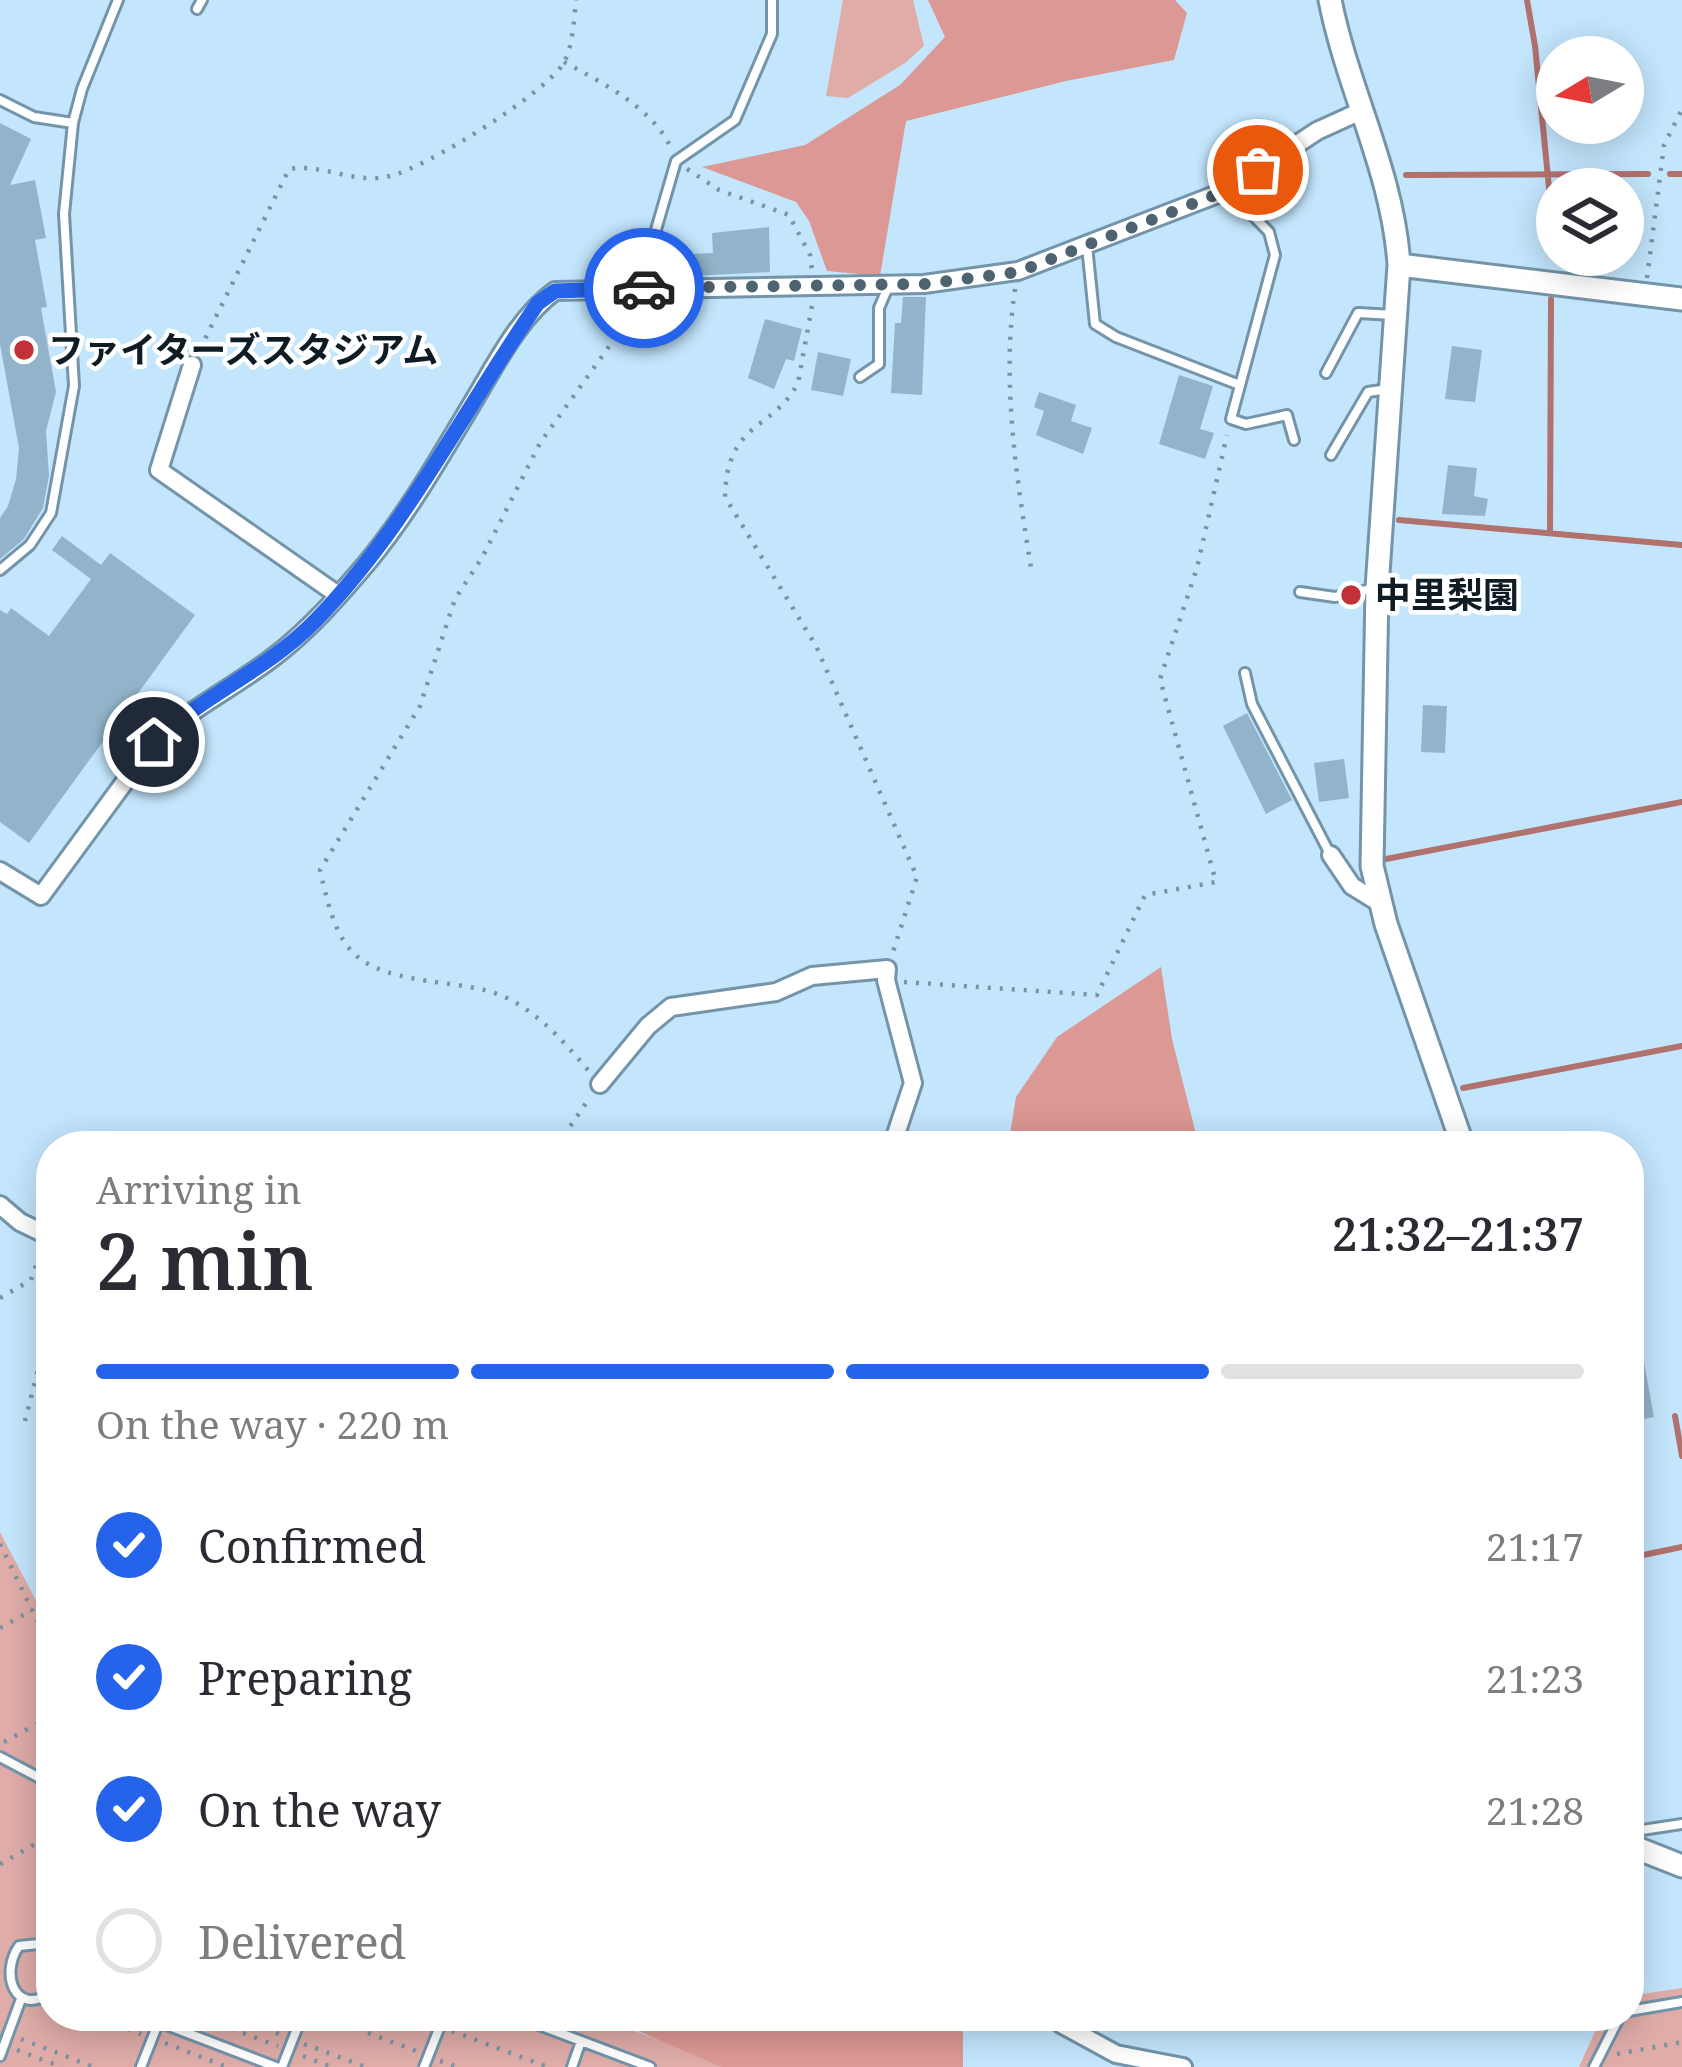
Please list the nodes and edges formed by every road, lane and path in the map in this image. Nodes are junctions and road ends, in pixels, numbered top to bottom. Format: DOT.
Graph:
graph roads {
  1 [pos="118,0"];
  2 [pos="576,0"];
  3 [pos="772,0"];
  4 [pos="1330,0"];
  5 [pos="564,62"];
  6 [pos="0,100"];
  7 [pos="1682,109"];
  8 [pos="1361,112"];
  9 [pos="74,123"];
  10 [pos="676,161"];
  11 [pos="1228,190"];
  12 [pos="1087,245"];
  13 [pos="1399,265"];
  14 [pos="1018,272"];
  15 [pos="814,284"];
  16 [pos="890,284"];
  17 [pos="646,288"];
  18 [pos="1645,294"];
  19 [pos="1682,299"];
  20 [pos="1396,315"];
  21 [pos="192,365"];
  22 [pos="1326,374"];
  23 [pos="860,377"];
  24 [pos="1237,384"];
  25 [pos="1389,388"];
  26 [pos="1231,419"];
  27 [pos="1294,440"];
  28 [pos="1330,455"];
  29 [pos="0,570"];
  30 [pos="1032,574"];
  31 [pos="1377,588"];
  32 [pos="1300,592"];
  33 [pos="338,595"];
  34 [pos="1245,673"];
  35 [pos="1331,855"];
  36 [pos="0,871"];
  37 [pos="1381,904"];
  38 [pos="887,975"];
  39 [pos="600,1084"];
  40 [pos="567,1131"];
  41 [pos="897,1131"];
  42 [pos="1458,1131"];
  43 [pos="0,1205"];
  44 [pos="36,1229"];
  45 [pos="36,1268"];
  46 [pos="0,1298"];
  47 [pos="36,1377"];
  48 [pos="25,1421"];
  49 [pos="0,1544"];
  50 [pos="32,1610"];
  51 [pos="36,1618"];
  52 [pos="0,1628"];
  53 [pos="36,1724"];
  54 [pos="0,1745"];
  55 [pos="0,1757"];
  56 [pos="36,1776"];
  57 [pos="1682,1823"];
  58 [pos="1644,1829"];
  59 [pos="36,1844"];
  60 [pos="1644,1851"];
  61 [pos="0,1864"];
  62 [pos="1682,1866"];
  63 [pos="36,1947"];
  64 [pos="2,1962"];
  65 [pos="21,1999"];
  66 [pos="36,1999"];
  67 [pos="1682,2002"];
  68 [pos="1644,2008"];
  69 [pos="133,2031"];
  70 [pos="154,2031"];
  71 [pos="189,2031"];
  72 [pos="238,2031"];
  73 [pos="295,2031"];
  74 [pos="363,2031"];
  75 [pos="438,2031"];
  76 [pos="465,2031"];
  77 [pos="555,2031"];
  78 [pos="1072,2031"];
  79 [pos="1612,2031"];
  80 [pos="7,2034"];
  81 [pos="146,2036"];
  82 [pos="160,2041"];
  83 [pos="581,2041"];
  84 [pos="1682,2042"];
  85 [pos="4,2045"];
  86 [pos="283,2048"];
  87 [pos="296,2053"];
  88 [pos="0,2056"];
  89 [pos="429,2056"];
  90 [pos="1118,2061"];
  91 [pos="1596,2062"];
  92 [pos="62,2067"];
  93 [pos="94,2067"];
  94 [pos="141,2067"];
  95 [pos="227,2067"];
  96 [pos="279,2067"];
  97 [pos="332,2067"];
  98 [pos="424,2067"];
  99 [pos="458,2067"];
  100 [pos="548,2067"];
  101 [pos="572,2067"];
  102 [pos="650,2067"];
  103 [pos="1183,2067"];
  1 -- 9 [label="lane"];
  2 -- 5 [label="path"];
  3 -- 10 [label="lane"];
  4 -- 8 [label="street"];
  5 -- 10 [label="path"];
  5 -- 21 [label="path"];
  6 -- 9 [label="lane"];
  7 -- 18 [label="path"];
  8 -- 11 [label="street"];
  8 -- 13 [label="street"];
  9 -- 29 [label="lane"];
  10 -- 15 [label="path"];
  10 -- 17 [label="lane"];
  11 -- 12 [label="street"];
  11 -- 24 [label="lane"];
  12 -- 14 [label="street"];
  12 -- 24 [label="lane"];
  13 -- 18 [label="street"];
  13 -- 20 [label="street"];
  14 -- 16 [label="street"];
  14 -- 30 [label="path"];
  15 -- 16 [label="street"];
  15 -- 17 [label="street"];
  15 -- 38 [label="path"];
  16 -- 23 [label="lane"];
  17 -- 33 [label="street"];
  17 -- 39 [label="path"];
  18 -- 19 [label="street"];
  20 -- 22 [label="lane"];
  20 -- 25 [label="street"];
  21 -- 33 [label="street"];
  24 -- 26 [label="lane"];
  25 -- 28 [label="lane"];
  25 -- 31 [label="street"];
  26 -- 27 [label="lane"];
  26 -- 38 [label="path"];
  31 -- 32 [label="lane"];
  31 -- 37 [label="street"];
  33 -- 36 [label="street"];
  34 -- 35 [label="lane"];
  35 -- 37 [label="street"];
  37 -- 42 [label="street"];
  38 -- 39 [label="street"];
  38 -- 41 [label="street"];
  39 -- 40 [label="path"];
  43 -- 44 [label="street"];
  45 -- 46 [label="path"];
  47 -- 48 [label="path"];
  49 -- 50 [label="path"];
  50 -- 51 [label="path"];
  50 -- 52 [label="path"];
  53 -- 54 [label="path"];
  55 -- 56 [label="lane"];
  57 -- 58 [label="lane"];
  59 -- 61 [label="path"];
  60 -- 62 [label="street"];
  63 -- 64 [label="lane"];
  64 -- 65 [label="lane"];
  65 -- 66 [label="lane"];
  65 -- 80 [label="lane"];
  67 -- 68 [label="lane"];
  69 -- 81 [label="path"];
  70 -- 94 [label="lane"];
  71 -- 96 [label="lane"];
  72 -- 86 [label="path"];
  73 -- 96 [label="lane"];
  74 -- 89 [label="path"];
  75 -- 89 [label="lane"];
  76 -- 100 [label="path"];
  77 -- 83 [label="lane"];
  78 -- 90 [label="street"];
  79 -- 91 [label="lane"];
  80 -- 85 [label="lane"];
  80 -- 93 [label="path"];
  82 -- 95 [label="path"];
  83 -- 101 [label="lane"];
  83 -- 102 [label="lane"];
  84 -- 91 [label="path"];
  85 -- 88 [label="lane"];
  85 -- 92 [label="path"];
  87 -- 97 [label="path"];
  89 -- 98 [label="lane"];
  89 -- 99 [label="path"];
  90 -- 103 [label="street"];
}
